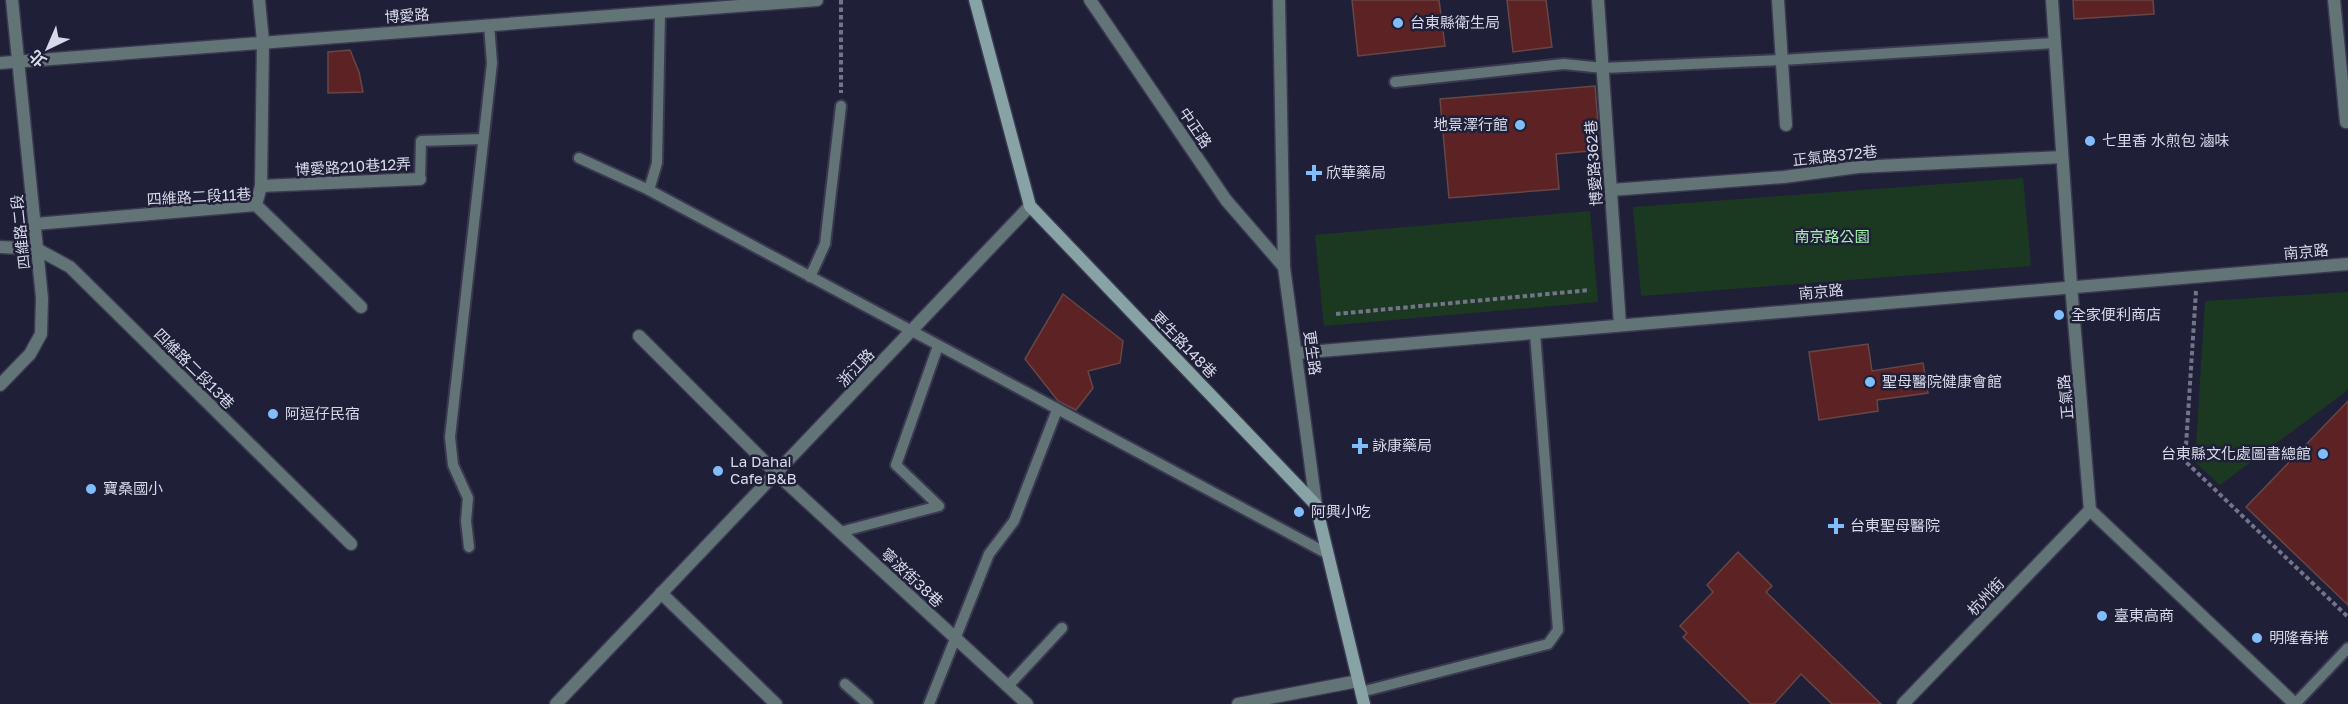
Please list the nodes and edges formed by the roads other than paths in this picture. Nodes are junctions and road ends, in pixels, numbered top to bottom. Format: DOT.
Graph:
graph roads {
  1 [pos="12,0"];
  2 [pos="259,0"];
  3 [pos="817,0"];
  4 [pos="975,0"];
  5 [pos="1090,0"];
  6 [pos="1279,0"];
  7 [pos="1598,0"];
  8 [pos="1778,0"];
  9 [pos="2052,0"];
  10 [pos="2334,0"];
  11 [pos="659,6"];
  12 [pos="489,25"];
  13 [pos="263,41"];
  14 [pos="2054,43"];
  15 [pos="1782,60"];
  16 [pos="19,62"];
  17 [pos="0,63"];
  18 [pos="1603,68"];
  19 [pos="1395,82"];
  20 [pos="841,106"];
  21 [pos="2347,122"];
  22 [pos="1786,125"];
  23 [pos="483,139"];
  24 [pos="2062,157"];
  25 [pos="579,158"];
  26 [pos="420,179"];
  27 [pos="261,186"];
  28 [pos="649,190"];
  29 [pos="1611,190"];
  30 [pos="256,206"];
  31 [pos="1030,206"];
  32 [pos="35,224"];
  33 [pos="0,247"];
  34 [pos="37,249"];
  35 [pos="2348,264"];
  36 [pos="1284,267"];
  37 [pos="810,277"];
  38 [pos="2071,285"];
  39 [pos="361,307"];
  40 [pos="1620,325"];
  41 [pos="911,332"];
  42 [pos="1535,333"];
  43 [pos="639,336"];
  44 [pos="938,346"];
  45 [pos="1297,353"];
  46 [pos="0,385"];
  47 [pos="1057,410"];
  48 [pos="776,473"];
  49 [pos="1316,505"];
  50 [pos="2090,510"];
  51 [pos="840,532"];
  52 [pos="351,544"];
  53 [pos="469,547"];
  54 [pos="1328,554"];
  55 [pos="662,593"];
  56 [pos="1062,628"];
  57 [pos="954,637"];
  58 [pos="2348,648"];
  59 [pos="845,684"];
  60 [pos="1008,686"];
  61 [pos="1361,692"];
  62 [pos="556,704"];
  63 [pos="776,704"];
  64 [pos="868,704"];
  65 [pos="929,704"];
  66 [pos="1027,704"];
  67 [pos="1238,704"];
  68 [pos="1903,704"];
  69 [pos="2295,704"];
  1 -- 16 [label="street, 四維路二段"];
  2 -- 13 [label="street"];
  3 -- 11 [label="street, 博愛路"];
  4 -- 31 [label="street"];
  5 -- 36 [label="street, 中正路"];
  6 -- 36 [label="street, 更生路"];
  7 -- 18 [label="street, 博愛路362巷"];
  8 -- 15 [label="street"];
  9 -- 14 [label="street, 正氣路"];
  10 -- 21 [label="street"];
  11 -- 12 [label="street, 博愛路"];
  11 -- 28 [label="lane"];
  12 -- 13 [label="street, 博愛路"];
  12 -- 23 [label="lane"];
  13 -- 16 [label="street, 博愛路"];
  13 -- 27 [label="street"];
  14 -- 15 [label="lane"];
  14 -- 24 [label="street, 正氣路"];
  15 -- 18 [label="lane"];
  15 -- 22 [label="street"];
  16 -- 17 [label="street, 博愛路"];
  16 -- 32 [label="street, 四維路二段"];
  18 -- 19 [label="lane"];
  18 -- 29 [label="street, 博愛路362巷"];
  20 -- 37 [label="lane"];
  23 -- 26 [label="lane, 博愛路210巷12弄"];
  23 -- 53 [label="lane"];
  24 -- 29 [label="street, 正氣路372巷"];
  24 -- 38 [label="street, 正氣路"];
  25 -- 28 [label="lane"];
  26 -- 27 [label="street, 博愛路210巷12弄"];
  27 -- 30 [label="street"];
  28 -- 37 [label="lane"];
  29 -- 40 [label="street, 博愛路362巷"];
  30 -- 32 [label="street, 四維路二段11巷"];
  30 -- 39 [label="street, 四維路二段11巷"];
  31 -- 41 [label="street, 浙江路"];
  31 -- 49 [label="street, 更生路148巷"];
  32 -- 34 [label="street, 四維路二段"];
  33 -- 34 [label="street, 四維路二段13巷"];
  34 -- 46 [label="street, 四維路二段"];
  34 -- 52 [label="street, 四維路二段13巷"];
  35 -- 38 [label="street, 南京路"];
  36 -- 45 [label="street, 更生路"];
  37 -- 41 [label="lane"];
  38 -- 40 [label="street, 南京路"];
  38 -- 50 [label="street, 正氣路"];
  40 -- 42 [label="street, 南京路"];
  41 -- 44 [label="lane"];
  41 -- 48 [label="street, 浙江路"];
  42 -- 45 [label="street, 南京路"];
  42 -- 61 [label="lane"];
  43 -- 48 [label="street, 寧波街38巷"];
  44 -- 47 [label="lane"];
  44 -- 51 [label="lane"];
  45 -- 49 [label="street, 更生路"];
  47 -- 54 [label="lane"];
  47 -- 57 [label="lane"];
  48 -- 51 [label="street, 寧波街38巷"];
  48 -- 55 [label="street, 浙江路"];
  49 -- 54 [label="street, 更生路"];
  50 -- 68 [label="street, 杭州街"];
  50 -- 69 [label="street"];
  51 -- 57 [label="street, 寧波街38巷"];
  54 -- 61 [label="street, 更生路"];
  55 -- 62 [label="street, 浙江路"];
  55 -- 63 [label="street"];
  56 -- 60 [label="lane"];
  57 -- 60 [label="street, 寧波街38巷"];
  57 -- 65 [label="lane"];
  58 -- 69 [label="lane"];
  59 -- 64 [label="lane"];
  60 -- 66 [label="street, 寧波街38巷"];
  61 -- 67 [label="street"];
}
